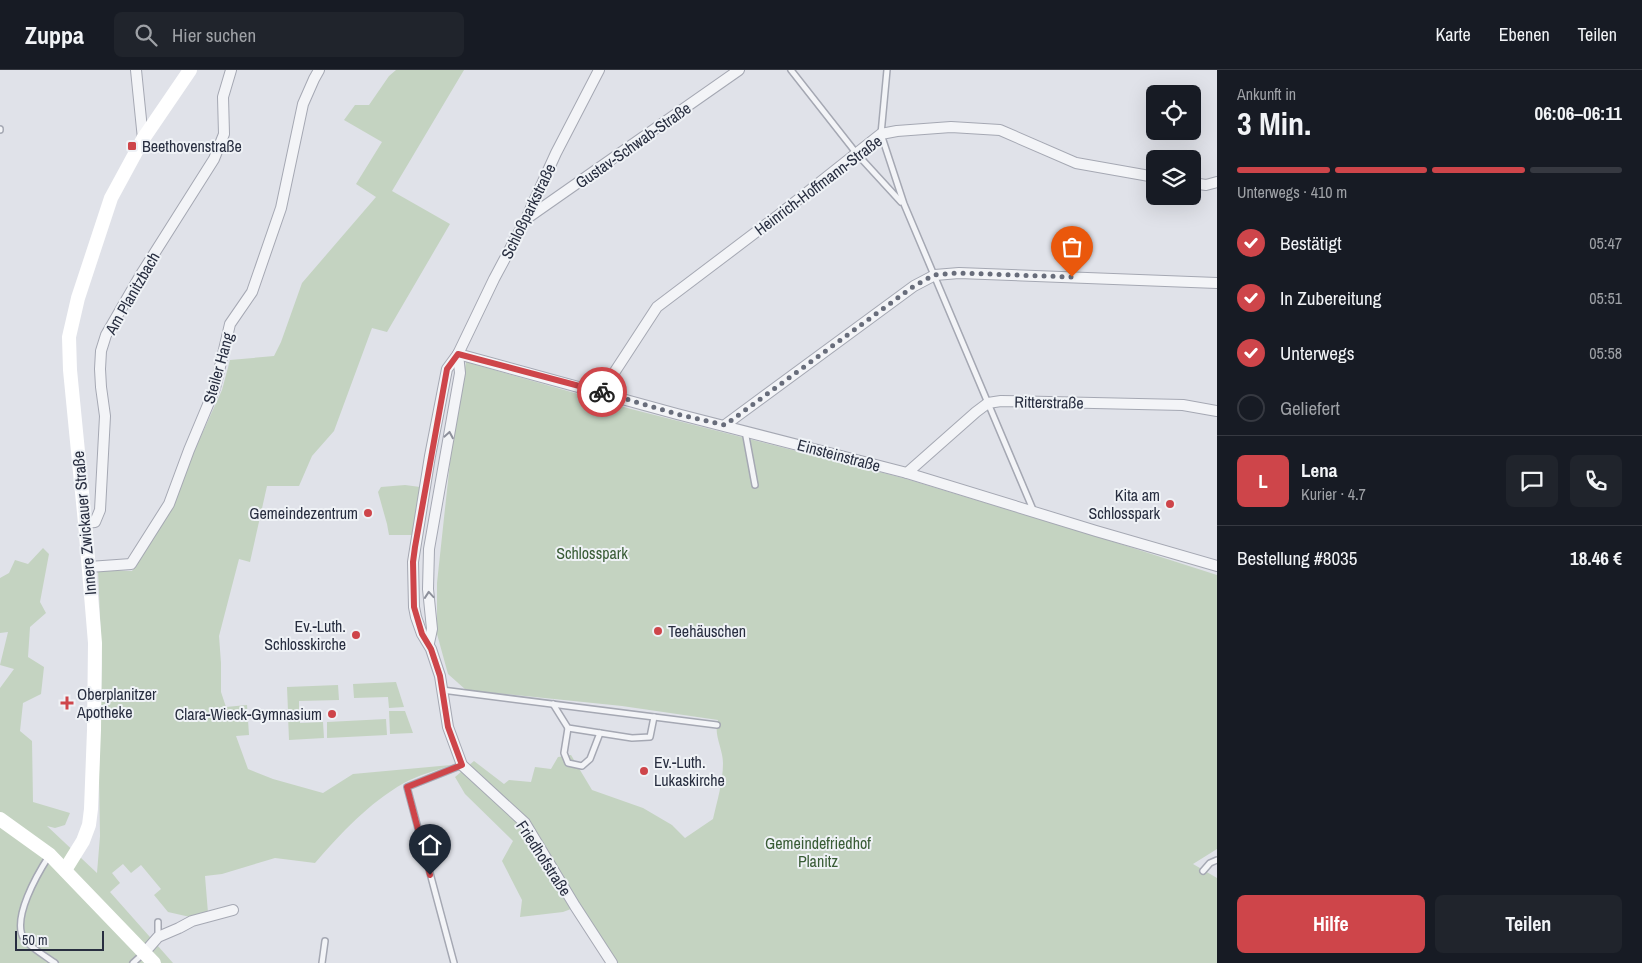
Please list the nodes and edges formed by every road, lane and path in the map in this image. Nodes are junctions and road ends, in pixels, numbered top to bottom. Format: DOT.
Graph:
graph roads {
  1 [pos="136,70"];
  2 [pos="190,70"];
  3 [pos="231,70"];
  4 [pos="319,70"];
  5 [pos="599,70"];
  6 [pos="739,70"];
  7 [pos="791,70"];
  8 [pos="887,70"];
  9 [pos="881,134"];
  10 [pos="143,139"];
  11 [pos="857,154"];
  12 [pos="1146,175"];
  13 [pos="1217,182"];
  14 [pos="1201,184"];
  15 [pos="904,204"];
  16 [pos="526,220"];
  17 [pos="934,275"];
  18 [pos="1217,283"];
  19 [pos="458,354"];
  20 [pos="606,394"];
  21 [pos="988,403"];
  22 [pos="1217,411"];
  23 [pos="725,425"];
  24 [pos="745,431"];
  25 [pos="907,473"];
  26 [pos="755,485"];
  27 [pos="1034,512"];
  28 [pos="85,523"];
  29 [pos="1217,566"];
  30 [pos="89,567"];
  31 [pos="429,644"];
  32 [pos="442,690"];
  33 [pos="553,704"];
  34 [pos="654,717"];
  35 [pos="717,725"];
  36 [pos="568,728"];
  37 [pos="600,733"];
  38 [pos="462,765"];
  39 [pos="0,819"];
  40 [pos="50,855"];
  41 [pos="1217,860"];
  42 [pos="65,870"];
  43 [pos="1203,871"];
  44 [pos="233,910"];
  45 [pos="158,922"];
  46 [pos="158,937"];
  47 [pos="325,941"];
  48 [pos="149,958"];
  49 [pos="55,963"];
  50 [pos="133,963"];
  51 [pos="322,963"];
  52 [pos="454,963"];
  53 [pos="612,963"];
  1 -- 10 [label="street"];
  2 -- 10 [label="main road, Innere Zwickauer Straße"];
  3 -- 28 [label="street, Am Planitzbach"];
  4 -- 30 [label="street, Steiler Hang"];
  5 -- 16 [label="street, Schloßparkstraße"];
  6 -- 16 [label="street, Gustav-Schwab-Straße"];
  7 -- 11 [label="lane"];
  8 -- 9 [label="lane"];
  9 -- 11 [label="street, Heinrich-Hoffmann-Straße"];
  9 -- 12 [label="street, Heinrich-Hoffmann-Straße"];
  9 -- 15 [label="lane"];
  10 -- 28 [label="main road, Innere Zwickauer Straße"];
  11 -- 15 [label="lane"];
  11 -- 20 [label="street, Heinrich-Hoffmann-Straße"];
  13 -- 14 [label="street"];
  15 -- 17 [label="lane"];
  16 -- 19 [label="street, Schloßparkstraße"];
  17 -- 18 [label="street"];
  17 -- 21 [label="lane"];
  17 -- 23 [label="street"];
  19 -- 20 [label="street, Einsteinstraße"];
  31 -- 19 [label="street, Schloßparkstraße, one-way"];
  19 -- 31 [label="street, Schloßparkstraße"];
  20 -- 23 [label="street, Einsteinstraße"];
  21 -- 22 [label="street, Ritterstraße"];
  21 -- 25 [label="street"];
  21 -- 27 [label="lane"];
  23 -- 24 [label="street, Einsteinstraße"];
  24 -- 25 [label="street, Einsteinstraße"];
  24 -- 26 [label="lane"];
  25 -- 27 [label="street, Einsteinstraße"];
  27 -- 29 [label="street, Einsteinstraße"];
  28 -- 30 [label="main road, Innere Zwickauer Straße"];
  30 -- 42 [label="main road, Innere Zwickauer Straße"];
  31 -- 32 [label="street"];
  32 -- 33 [label="lane"];
  32 -- 38 [label="street"];
  33 -- 34 [label="lane"];
  33 -- 36 [label="lane"];
  34 -- 35 [label="lane"];
  34 -- 37 [label="lane"];
  36 -- 37 [label="lane"];
  36 -- 37 [label="lane"];
  38 -- 52 [label="lane"];
  38 -- 53 [label="street, Friedhofstraße"];
  39 -- 40 [label="main road"];
  40 -- 42 [label="main road"];
  40 -- 49 [label="lane"];
  41 -- 43 [label="lane"];
  42 -- 48 [label="main road"];
  44 -- 46 [label="street"];
  45 -- 46 [label="lane"];
  46 -- 48 [label="street"];
  47 -- 51 [label="lane"];
  48 -- 50 [label="lane"];
}
